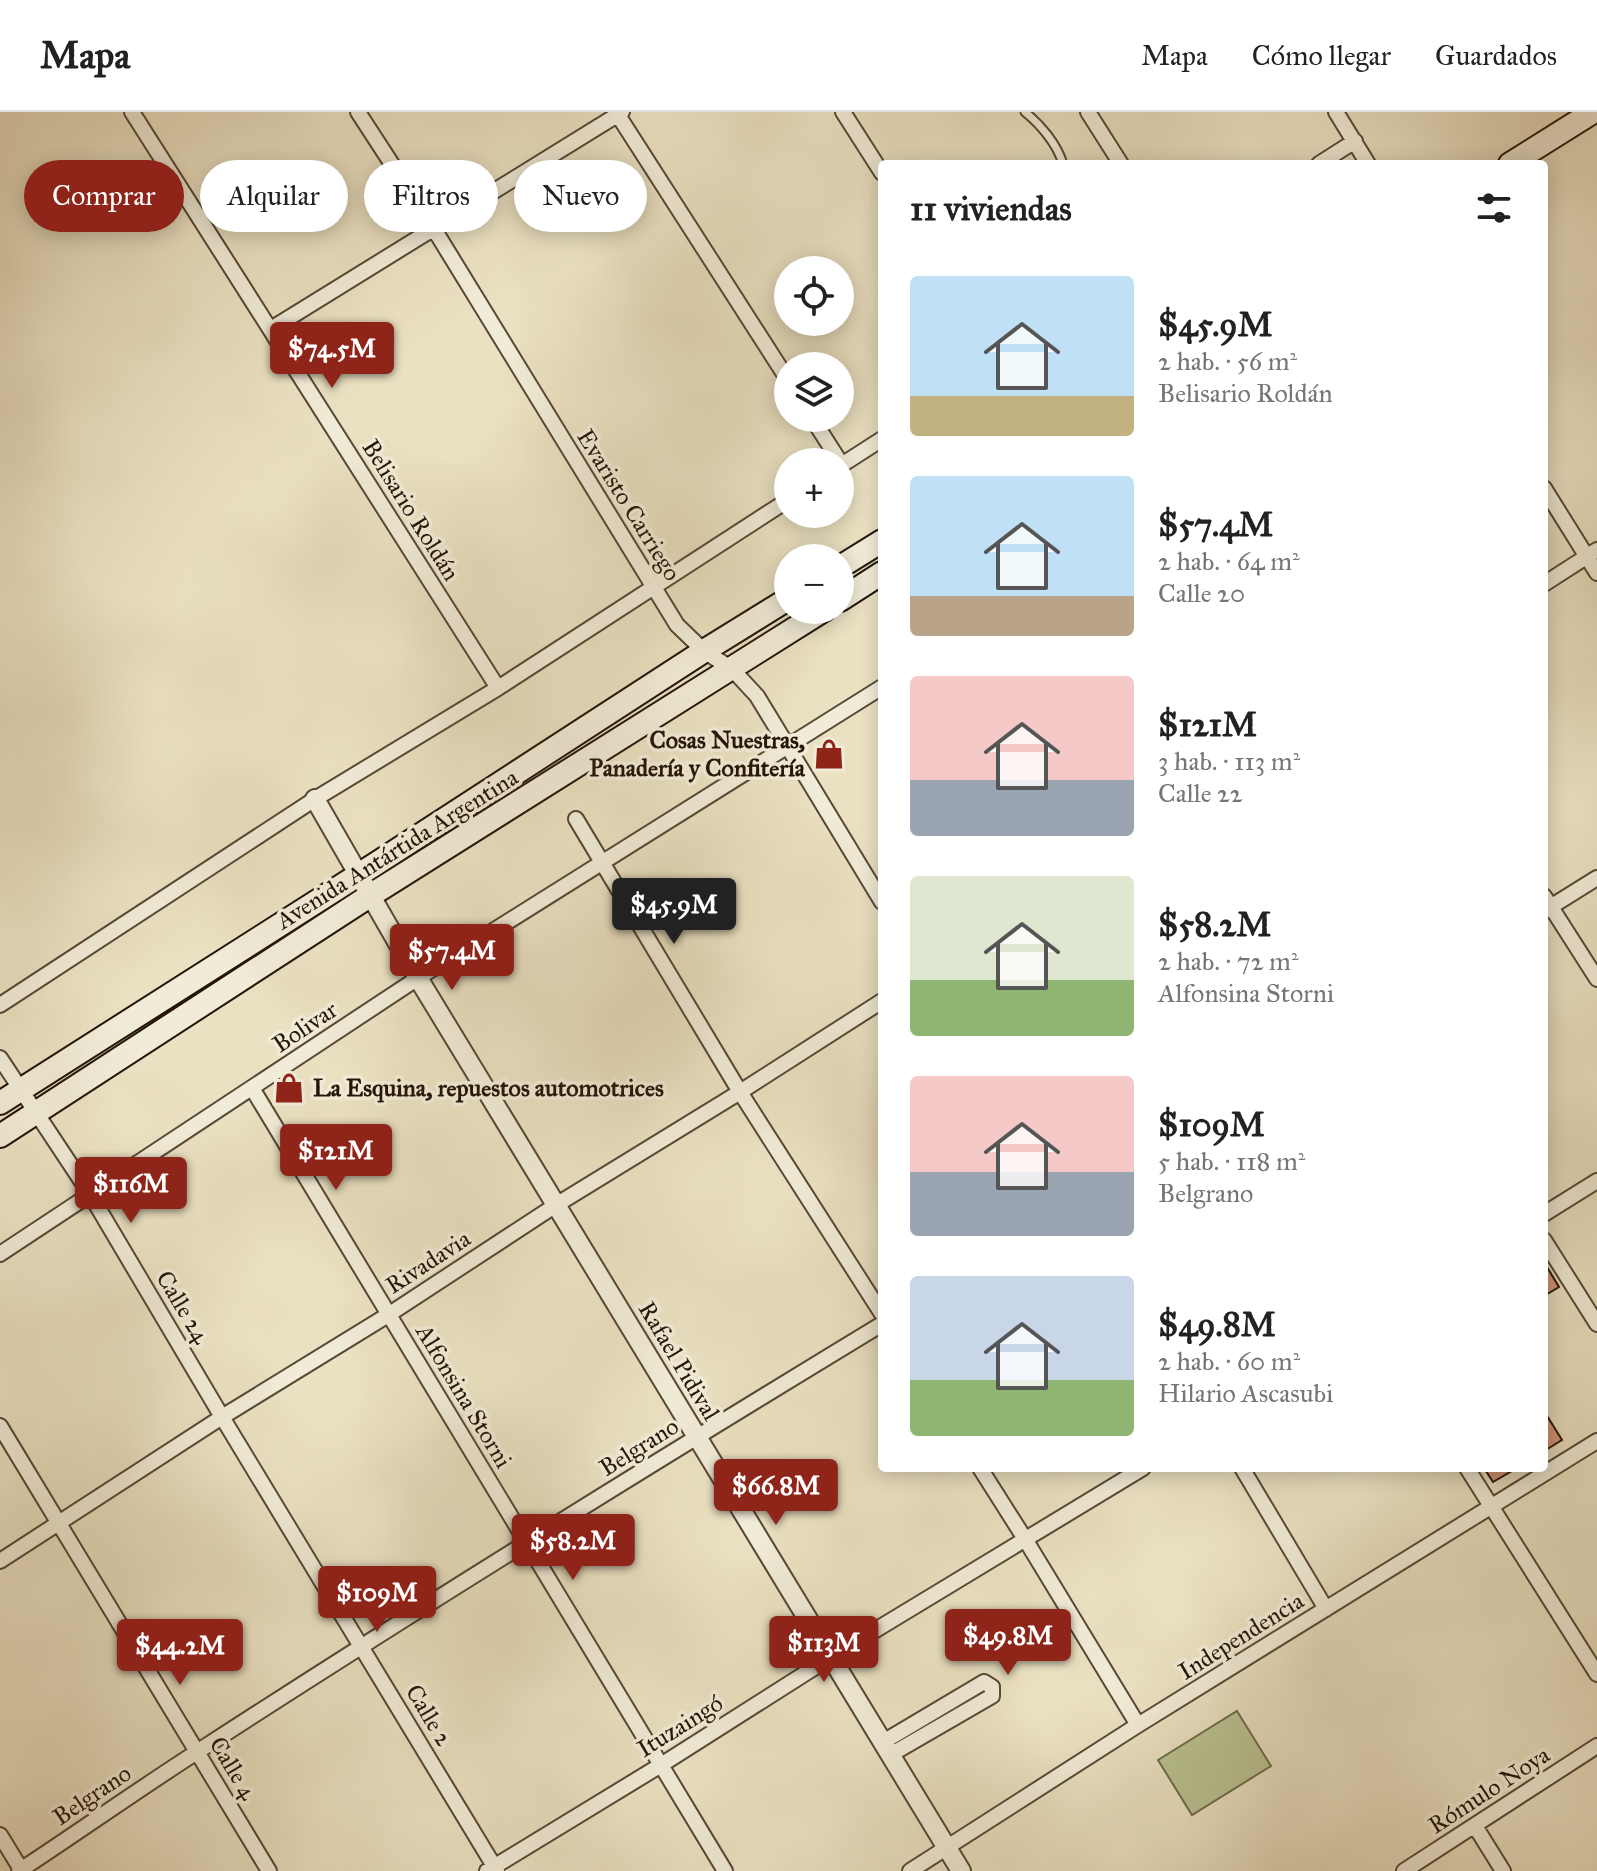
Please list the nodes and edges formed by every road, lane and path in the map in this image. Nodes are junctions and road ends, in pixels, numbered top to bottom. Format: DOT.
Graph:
graph roads {
  1 [pos="132,112"];
  2 [pos="358,112"];
  3 [pos="843,112"];
  4 [pos="1025,112"];
  5 [pos="1088,112"];
  6 [pos="1336,112"];
  7 [pos="1593,112"];
  8 [pos="619,113"];
  9 [pos="1355,141"];
  10 [pos="389,160"];
  11 [pos="1062,160"];
  12 [pos="1118,160"];
  13 [pos="1325,160"];
  14 [pos="1366,160"];
  15 [pos="1516,160"];
  16 [pos="878,167"];
  17 [pos="498,189"];
  18 [pos="429,232"];
  19 [pos="436,232"];
  20 [pos="271,329"];
  21 [pos="774,358"];
  22 [pos="878,442"];
  23 [pos="854,457"];
  24 [pos="1548,494"];
  25 [pos="774,509"];
  26 [pos="878,543"];
  27 [pos="1592,554"];
  28 [pos="854,558"];
  29 [pos="1597,573"];
  30 [pos="878,576"];
  31 [pos="1548,582"];
  32 [pos="654,587"];
  33 [pos="854,591"];
  34 [pos="774,608"];
  35 [pos="802,624"];
  36 [pos="704,651"];
  37 [pos="732,669"];
  38 [pos="498,688"];
  39 [pos="878,690"];
  40 [pos="788,746"];
  41 [pos="315,799"];
  42 [pos="576,819"];
  43 [pos="601,863"];
  44 [pos="359,874"];
  45 [pos="1597,878"];
  46 [pos="371,895"];
  47 [pos="878,895"];
  48 [pos="1548,904"];
  49 [pos="1548,908"];
  50 [pos="418,978"];
  51 [pos="1597,979"];
  52 [pos="878,1004"];
  53 [pos="0,1005"];
  54 [pos="0,1058"];
  55 [pos="252,1088"];
  56 [pos="21,1089"];
  57 [pos="740,1092"];
  58 [pos="0,1103"];
  59 [pos="37,1112"];
  60 [pos="0,1136"];
  61 [pos="1597,1181"];
  62 [pos="90,1194"];
  63 [pos="556,1205"];
  64 [pos="1548,1212"];
  65 [pos="1548,1246"];
  66 [pos="0,1254"];
  67 [pos="878,1308"];
  68 [pos="388,1315"];
  69 [pos="1597,1324"];
  70 [pos="878,1326"];
  71 [pos="222,1417"];
  72 [pos="0,1426"];
  73 [pos="697,1436"];
  74 [pos="1597,1441"];
  75 [pos="983,1472"];
  76 [pos="1136,1472"];
  77 [pos="1244,1472"];
  78 [pos="1470,1472"];
  79 [pos="1548,1472"];
  80 [pos="1548,1472"];
  81 [pos="1492,1507"];
  82 [pos="58,1524"];
  83 [pos="1025,1539"];
  84 [pos="527,1542"];
  85 [pos="0,1561"];
  86 [pos="1326,1609"];
  87 [pos="362,1646"];
  88 [pos="831,1657"];
  89 [pos="1597,1674"];
  90 [pos="1138,1725"];
  91 [pos="1597,1746"];
  92 [pos="886,1748"];
  93 [pos="197,1751"];
  94 [pos="661,1765"];
  95 [pos="1475,1826"];
  96 [pos="0,1835"];
  97 [pos="947,1847"];
  98 [pos="493,1869"];
  99 [pos="20,1871"];
  100 [pos="269,1871"];
  101 [pos="725,1871"];
  102 [pos="910,1871"];
  103 [pos="961,1871"];
  104 [pos="1404,1871"];
  105 [pos="1503,1871"];
  1 -- 20 [label="street, Belisario Roldán"];
  2 -- 10 [label="street, Evaristo Carriego"];
  3 -- 16 [label="street"];
  4 -- 11 [label="lane"];
  5 -- 12 [label="street"];
  6 -- 9 [label="street"];
  7 -- 15 [label="main road"];
  8 -- 17 [label="street"];
  8 -- 21 [label="street"];
  9 -- 13 [label="street"];
  9 -- 14 [label="street"];
  18 -- 20 [label="street"];
  19 -- 32 [label="street, Evaristo Carriego"];
  20 -- 38 [label="street, Belisario Roldán"];
  22 -- 23 [label="street"];
  24 -- 27 [label="street"];
  25 -- 32 [label="street"];
  26 -- 28 [label="main road"];
  27 -- 29 [label="street"];
  27 -- 31 [label="street"];
  30 -- 33 [label="main road"];
  32 -- 36 [label="street, Evaristo Carriego"];
  32 -- 38 [label="street"];
  34 -- 36 [label="main road, Avenida Antártida Argentina"];
  35 -- 37 [label="main road, Avenida Antártida Argentina"];
  36 -- 37 [label="street, Evaristo Carriego"];
  36 -- 44 [label="main road, Avenida Antártida Argentina"];
  37 -- 40 [label="street, Evaristo Carriego"];
  37 -- 46 [label="main road, Avenida Antártida Argentina"];
  38 -- 41 [label="street"];
  39 -- 40 [label="street, Bolivar"];
  40 -- 43 [label="street, Bolivar"];
  40 -- 47 [label="street, Evaristo Carriego"];
  41 -- 44 [label="street, Rafael Pidival"];
  41 -- 53 [label="street"];
  42 -- 43 [label="street"];
  43 -- 50 [label="street, Bolivar"];
  43 -- 57 [label="street"];
  44 -- 46 [label="street, Rafael Pidival"];
  44 -- 56 [label="main road, Avenida Antártida Argentina"];
  45 -- 48 [label="street"];
  46 -- 50 [label="street, Rafael Pidival"];
  46 -- 59 [label="main road, Avenida Antártida Argentina"];
  49 -- 51 [label="street"];
  50 -- 55 [label="street, Bolivar"];
  50 -- 63 [label="street, Rafael Pidival"];
  52 -- 57 [label="street, Rivadavia"];
  54 -- 56 [label="street, Calle 24"];
  55 -- 62 [label="street, Bolivar"];
  55 -- 68 [label="street, Alfonsina Storni"];
  56 -- 58 [label="main road, Avenida Antártida Argentina"];
  56 -- 59 [label="street, Calle 24"];
  57 -- 63 [label="street, Rivadavia"];
  57 -- 67 [label="street"];
  59 -- 60 [label="main road, Avenida Antártida Argentina"];
  59 -- 62 [label="street, Calle 24"];
  61 -- 64 [label="street"];
  62 -- 66 [label="street, Bolivar"];
  62 -- 71 [label="street, Calle 24"];
  63 -- 68 [label="street, Rivadavia"];
  63 -- 73 [label="street, Rafael Pidival"];
  65 -- 69 [label="street"];
  68 -- 71 [label="street, Rivadavia"];
  68 -- 84 [label="street, Alfonsina Storni"];
  70 -- 73 [label="street, Belgrano"];
  71 -- 82 [label="street, Rivadavia"];
  71 -- 87 [label="street, Calle 2"];
  72 -- 82 [label="street, Calle 4"];
  73 -- 84 [label="street, Belgrano"];
  73 -- 88 [label="street, Rafael Pidival"];
  74 -- 79 [label="street, Independencia"];
  75 -- 83 [label="street"];
  76 -- 83 [label="street, Ituzaingó"];
  77 -- 86 [label="street"];
  78 -- 81 [label="street"];
  80 -- 81 [label="street, Independencia"];
  81 -- 86 [label="street, Independencia"];
  81 -- 89 [label="street"];
  82 -- 85 [label="street, Rivadavia"];
  82 -- 93 [label="street, Calle 4"];
  83 -- 88 [label="street, Ituzaingó"];
  83 -- 90 [label="street"];
  84 -- 87 [label="street, Belgrano"];
  84 -- 94 [label="street, Alfonsina Storni"];
  86 -- 90 [label="street, Independencia"];
  87 -- 93 [label="street, Belgrano"];
  87 -- 98 [label="street, Calle 2"];
  88 -- 92 [label="street, Rafael Pidival"];
  88 -- 94 [label="street, Ituzaingó"];
  90 -- 97 [label="street, Independencia"];
  91 -- 95 [label="street, Rómulo Noya"];
  92 -- 92 [label="street"];
  92 -- 97 [label="street, Rafael Pidival"];
  93 -- 99 [label="street, Belgrano"];
  93 -- 100 [label="street, Calle 4"];
  94 -- 98 [label="street, Ituzaingó"];
  94 -- 101 [label="street, Alfonsina Storni"];
  95 -- 104 [label="street, Rómulo Noya"];
  95 -- 105 [label="street"];
  96 -- 99 [label="street"];
  97 -- 102 [label="street, Independencia"];
  97 -- 103 [label="street, Rafael Pidival"];
}
